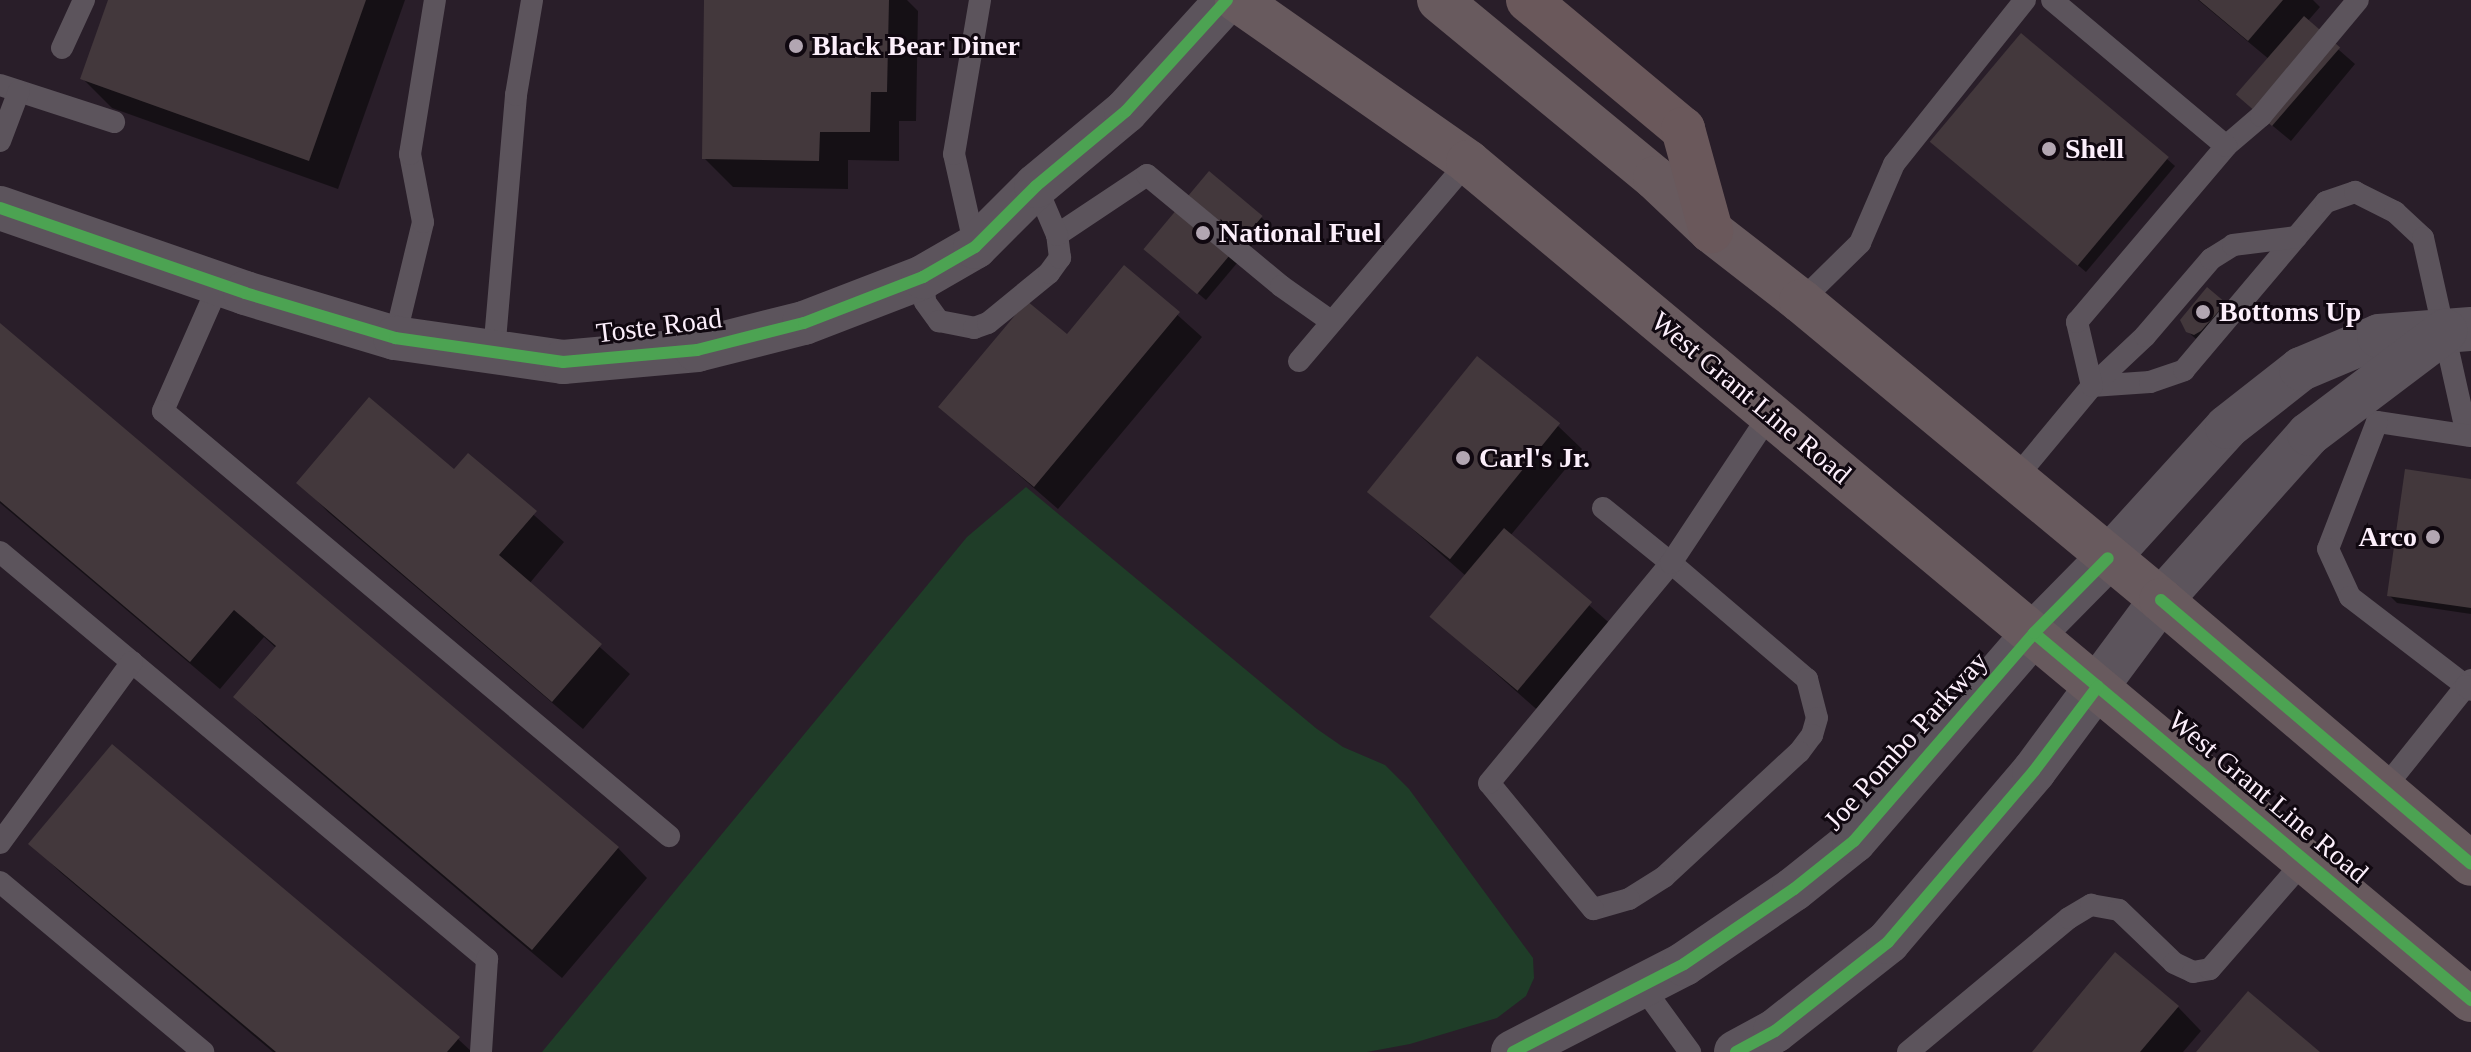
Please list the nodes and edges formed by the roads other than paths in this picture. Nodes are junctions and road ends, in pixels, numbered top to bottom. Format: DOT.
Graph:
graph roads {
  1 [pos="84,0"];
  2 [pos="435,0"];
  3 [pos="532,0"];
  4 [pos="980,0"];
  5 [pos="1227,0"];
  6 [pos="1237,0"];
  7 [pos="1528,0"];
  8 [pos="2025,0"];
  9 [pos="2052,0"];
  10 [pos="2358,0"];
  11 [pos="1435,1"];
  12 [pos="62,48"];
  13 [pos="10,88"];
  14 [pos="114,122"];
  15 [pos="0,141"];
  16 [pos="2226,146"];
  17 [pos="1468,162"];
  18 [pos="1036,186"];
  19 [pos="0,208"];
  20 [pos="1711,231"];
  21 [pos="1057,235"];
  22 [pos="2296,237"];
  23 [pos="975,247"];
  24 [pos="923,277"];
  25 [pos="219,284"];
  26 [pos="1801,301"];
  27 [pos="1332,322"];
  28 [pos="2458,330"];
  29 [pos="395,338"];
  30 [pos="494,352"];
  31 [pos="1299,361"];
  32 [pos="2092,386"];
  33 [pos="1770,414"];
  34 [pos="2469,436"];
  35 [pos="2014,480"];
  36 [pos="1603,508"];
  37 [pos="0,552"];
  38 [pos="2108,558"];
  39 [pos="1671,563"];
  40 [pos="2161,600"];
  41 [pos="2034,633"];
  42 [pos="132,662"];
  43 [pos="2469,685"];
  44 [pos="2098,686"];
  45 [pos="2383,790"];
  46 [pos="669,836"];
  47 [pos="0,843"];
  48 [pos="2306,859"];
  49 [pos="2471,864"];
  50 [pos="0,882"];
  51 [pos="1642,986"];
  52 [pos="2471,1000"];
  53 [pos="203,1052"];
  54 [pos="481,1052"];
  55 [pos="1513,1052"];
  56 [pos="1690,1052"];
  57 [pos="1736,1052"];
  58 [pos="1908,1052"];
  1 -- 12 [label="lane"];
  2 -- 29 [label="lane"];
  3 -- 30 [label="lane"];
  4 -- 23 [label="lane"];
  5 -- 18 [label="street, Toste Road"];
  6 -- 17 [label="main road, West Grant Line Road"];
  7 -- 20 [label="highway"];
  8 -- 26 [label="lane"];
  9 -- 16 [label="lane"];
  10 -- 16 [label="lane"];
  11 -- 20 [label="main road"];
  13 -- 14 [label="lane"];
  13 -- 15 [label="lane"];
  16 -- 32 [label="lane"];
  17 -- 27 [label="lane"];
  17 -- 33 [label="main road, West Grant Line Road"];
  18 -- 21 [label="lane"];
  18 -- 23 [label="street, Toste Road"];
  19 -- 25 [label="street, Toste Road"];
  20 -- 26 [label="main road"];
  21 -- 24 [label="lane"];
  21 -- 27 [label="lane"];
  22 -- 28 [label="lane"];
  22 -- 32 [label="lane"];
  22 -- 32 [label="lane"];
  23 -- 24 [label="street, Toste Road"];
  24 -- 30 [label="street, Toste Road"];
  25 -- 29 [label="street, Toste Road"];
  25 -- 46 [label="lane"];
  26 -- 35 [label="main road"];
  27 -- 31 [label="lane"];
  28 -- 34 [label="lane"];
  28 -- 38 [label="street, Joe Pombo Parkway"];
  28 -- 40 [label="street"];
  29 -- 30 [label="street, Toste Road"];
  32 -- 35 [label="lane"];
  33 -- 39 [label="lane"];
  33 -- 41 [label="main road, West Grant Line Road"];
  34 -- 43 [label="lane"];
  35 -- 38 [label="main road"];
  36 -- 39 [label="lane"];
  37 -- 42 [label="lane"];
  38 -- 40 [label="main road"];
  38 -- 41 [label="street, Joe Pombo Parkway"];
  39 -- 39 [label="lane"];
  40 -- 44 [label="street"];
  40 -- 45 [label="main road"];
  41 -- 44 [label="main road, West Grant Line Road"];
  41 -- 51 [label="street, Joe Pombo Parkway"];
  42 -- 47 [label="lane"];
  42 -- 54 [label="lane"];
  43 -- 45 [label="lane"];
  44 -- 48 [label="main road, West Grant Line Road"];
  44 -- 57 [label="street"];
  45 -- 49 [label="main road"];
  48 -- 52 [label="main road, West Grant Line Road"];
  48 -- 58 [label="lane"];
  50 -- 53 [label="lane"];
  51 -- 55 [label="street, Joe Pombo Parkway"];
  51 -- 56 [label="lane"];
}
